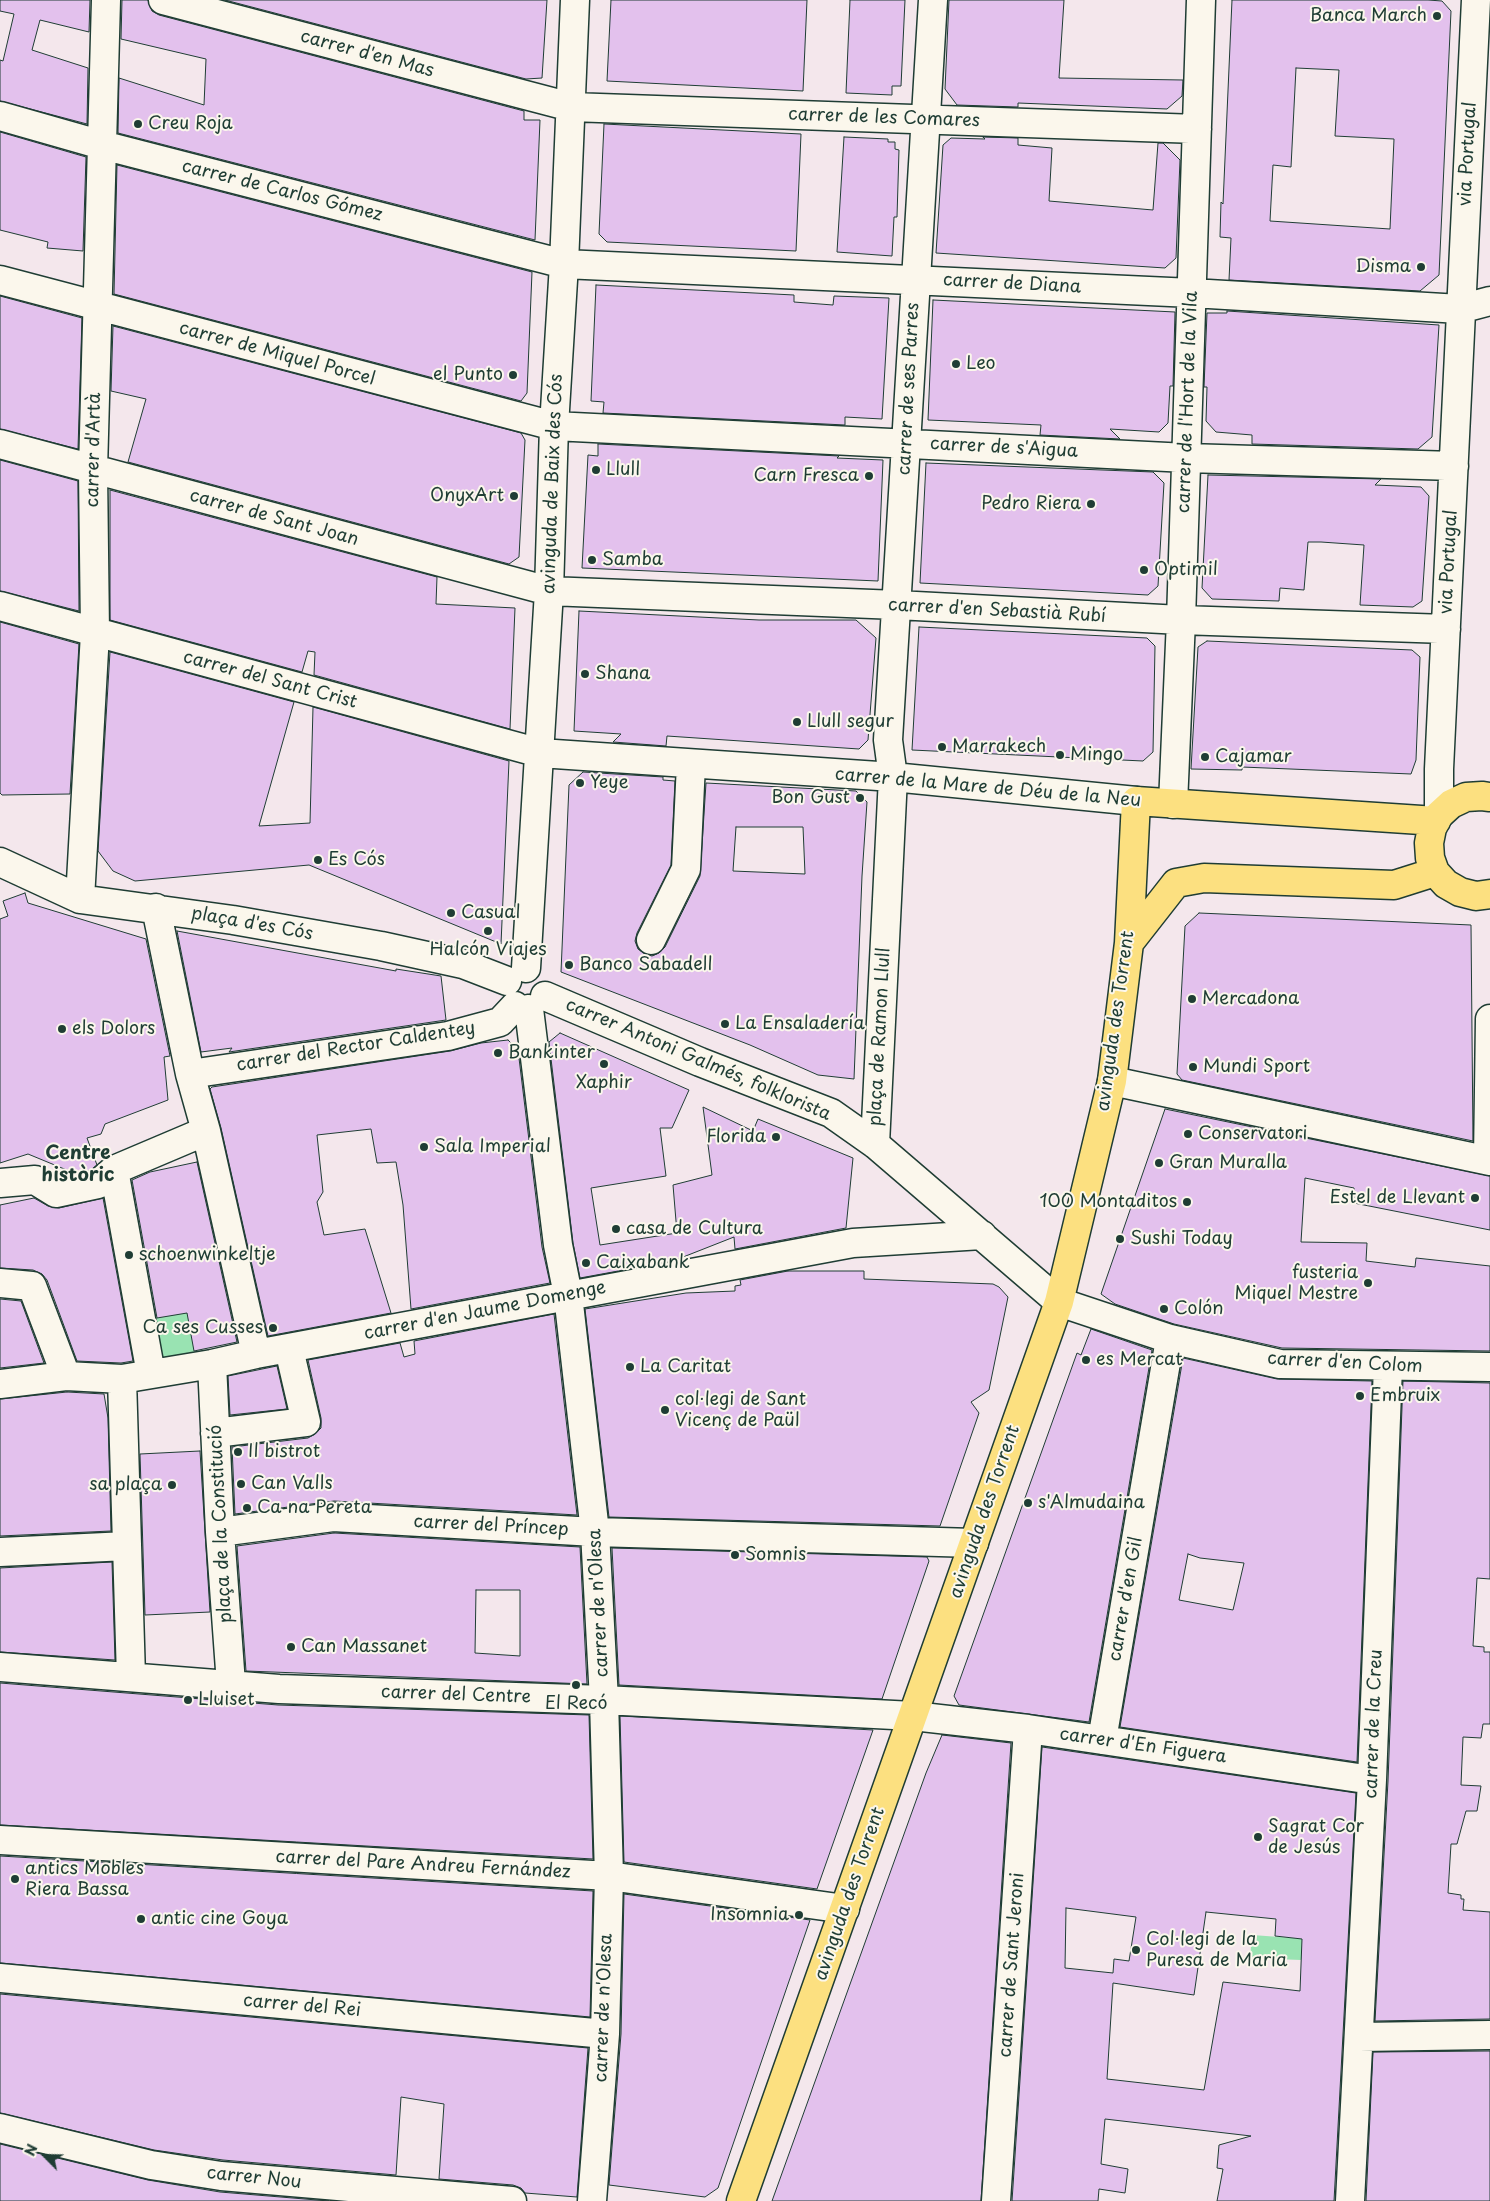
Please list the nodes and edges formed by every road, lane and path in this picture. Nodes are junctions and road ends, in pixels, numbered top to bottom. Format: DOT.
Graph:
graph roads {
  1 [pos="106,0"];
  2 [pos="163,0"];
  3 [pos="575,0"];
  4 [pos="933,0"];
  5 [pos="1201,0"];
  6 [pos="1476,0"];
  7 [pos="571,107"];
  8 [pos="0,116"];
  9 [pos="926,120"];
  10 [pos="1197,129"];
  11 [pos="102,145"];
  12 [pos="564,264"];
  13 [pos="0,280"];
  14 [pos="916,280"];
  15 [pos="1192,293"];
  16 [pos="1490,301"];
  17 [pos="97,307"];
  18 [pos="1460,309"];
  19 [pos="554,426"];
  20 [pos="906,443"];
  21 [pos="0,444"];
  22 [pos="1187,458"];
  23 [pos="1454,466"];
  24 [pos="93,470"];
  25 [pos="549,591"];
  26 [pos="897,605"];
  27 [pos="0,606"];
  28 [pos="1181,620"];
  29 [pos="1446,629"];
  30 [pos="95,633"];
  31 [pos="540,753"];
  32 [pos="691,764"];
  33 [pos="893,777"];
  34 [pos="1490,797"];
  35 [pos="1136,802"];
  36 [pos="1173,804"];
  37 [pos="1437,818"];
  38 [pos="0,862"];
  39 [pos="1436,872"];
  40 [pos="1490,894"];
  41 [pos="80,899"];
  42 [pos="156,908"];
  43 [pos="651,940"];
  44 [pos="1129,944"];
  45 [pos="524,992"];
  46 [pos="1490,1019"];
  47 [pos="190,1074"];
  48 [pos="1112,1081"];
  49 [pos="206,1131"];
  50 [pos="875,1144"];
  51 [pos="1489,1160"];
  52 [pos="114,1170"];
  53 [pos="0,1183"];
  54 [pos="982,1235"];
  55 [pos="0,1283"];
  56 [pos="568,1295"];
  57 [pos="1059,1302"];
  58 [pos="1170,1339"];
  59 [pos="289,1349"];
  60 [pos="256,1354"];
  61 [pos="212,1364"];
  62 [pos="1388,1366"];
  63 [pos="1490,1368"];
  64 [pos="151,1374"];
  65 [pos="66,1376"];
  66 [pos="122,1379"];
  67 [pos="0,1384"];
  68 [pos="215,1433"];
  69 [pos="220,1532"];
  70 [pos="595,1532"];
  71 [pos="974,1543"];
  72 [pos="128,1546"];
  73 [pos="0,1552"];
  74 [pos="0,1667"];
  75 [pos="131,1677"];
  76 [pos="231,1684"];
  77 [pos="604,1700"];
  78 [pos="913,1716"];
  79 [pos="1028,1729"];
  80 [pos="1102,1740"];
  81 [pos="1372,1780"];
  82 [pos="0,1840"];
  83 [pos="609,1876"];
  84 [pos="845,1909"];
  85 [pos="0,1978"];
  86 [pos="605,2034"];
  87 [pos="1490,2034"];
  88 [pos="1359,2037"];
  89 [pos="0,2128"];
  90 [pos="512,2201"];
  91 [pos="592,2201"];
  92 [pos="741,2201"];
  93 [pos="996,2201"];
  94 [pos="1350,2201"];
  1 -- 11 [label="street, carrer d'Artà"];
  2 -- 7 [label="street, carrer d'en Mas"];
  3 -- 7 [label="street, avinguda de Baix des Cós"];
  4 -- 9 [label="street, carrer de ses Parres"];
  5 -- 10 [label="street, carrer de l'Hort de la Vila"];
  6 -- 18 [label="street, via Portugal"];
  7 -- 9 [label="street, carrer de les Comares"];
  7 -- 12 [label="street, avinguda de Baix des Cós"];
  8 -- 11 [label="street, carrer de Carlos Gómez"];
  9 -- 10 [label="street, carrer de les Comares"];
  9 -- 14 [label="street, carrer de ses Parres"];
  10 -- 15 [label="street, carrer de l'Hort de la Vila"];
  11 -- 12 [label="street, carrer de Carlos Gómez"];
  11 -- 17 [label="street, carrer d'Artà"];
  12 -- 14 [label="street, carrer de Diana"];
  12 -- 19 [label="street, avinguda de Baix des Cós"];
  13 -- 17 [label="street, carrer de Miquel Porcel"];
  14 -- 15 [label="street, carrer de Diana"];
  14 -- 20 [label="street, carrer de ses Parres"];
  15 -- 18 [label="street, carrer de Diana"];
  15 -- 22 [label="street, carrer de l'Hort de la Vila"];
  16 -- 18 [label="street"];
  17 -- 19 [label="street, carrer de Miquel Porcel"];
  17 -- 24 [label="street, carrer d'Artà"];
  18 -- 23 [label="street, via Portugal"];
  19 -- 20 [label="street, carrer de s'Aigua"];
  19 -- 25 [label="street, avinguda de Baix des Cós"];
  20 -- 22 [label="street, carrer de s'Aigua"];
  20 -- 26 [label="street, carrer de ses Parres"];
  21 -- 24 [label="street, carrer de Sant Joan"];
  22 -- 23 [label="street, carrer de s'Aigua"];
  22 -- 28 [label="street, carrer de l'Hort de la Vila"];
  23 -- 29 [label="street, via Portugal"];
  24 -- 25 [label="street, carrer de Sant Joan"];
  24 -- 30 [label="street, carrer d'Artà"];
  25 -- 26 [label="street, carrer d'en Sebastià Rubí"];
  25 -- 31 [label="street, avinguda de Baix des Cós"];
  26 -- 28 [label="street, carrer d'en Sebastià Rubí"];
  26 -- 33 [label="street, carrer de ses Parres"];
  27 -- 30 [label="street, carrer del Sant Crist"];
  28 -- 29 [label="street, carrer d'en Sebastià Rubí"];
  28 -- 36 [label="street, carrer de l'Hort de la Vila"];
  29 -- 37 [label="street, via Portugal"];
  30 -- 31 [label="street, carrer del Sant Crist"];
  30 -- 41 [label="street, carrer d'Artà"];
  31 -- 32 [label="street, carrer de la Mare de Déu de la Neu"];
  31 -- 45 [label="street, avinguda de Baix des Cós"];
  32 -- 33 [label="street, carrer de la Mare de Déu de la Neu"];
  32 -- 43 [label="street"];
  33 -- 35 [label="street, carrer de la Mare de Déu de la Neu"];
  33 -- 50 [label="street, plaça de Ramon Llull"];
  34 -- 37 [label="main road"];
  35 -- 36 [label="main road, carrer de la Mare de Déu de la Neu"];
  35 -- 44 [label="main road, avinguda des Torrent"];
  36 -- 37 [label="main road, carrer de la Mare de Déu de la Neu"];
  37 -- 39 [label="main road, via Portugal"];
  38 -- 41 [label="street, plaça d'es Cós"];
  39 -- 40 [label="main road"];
  39 -- 44 [label="main road"];
  41 -- 42 [label="street, plaça d'es Cós"];
  42 -- 45 [label="street, plaça d'es Cós"];
  42 -- 47 [label="street"];
  44 -- 48 [label="main road, avinguda des Torrent"];
  45 -- 47 [label="street, carrer del Rector Caldentey"];
  45 -- 50 [label="street, carrer Antoni Galmés, folklorista"];
  45 -- 56 [label="street, carrer de n'Olesa"];
  46 -- 51 [label="street"];
  47 -- 49 [label="street"];
  48 -- 51 [label="street"];
  48 -- 57 [label="main road, avinguda des Torrent"];
  49 -- 52 [label="street"];
  49 -- 60 [label="street"];
  50 -- 54 [label="street, plaça de Ramon Llull"];
  52 -- 53 [label="street"];
  52 -- 64 [label="street"];
  54 -- 56 [label="street, carrer d'en Jaume Domenge"];
  54 -- 57 [label="street, plaça de Ramon Llull"];
  55 -- 65 [label="street"];
  56 -- 59 [label="street, carrer d'en Jaume Domenge"];
  56 -- 70 [label="street, carrer de n'Olesa"];
  57 -- 58 [label="street, carrer d'en Colom"];
  57 -- 71 [label="main road, avinguda des Torrent"];
  58 -- 62 [label="street, carrer d'en Colom"];
  58 -- 80 [label="street, carrer d'en Gil"];
  59 -- 60 [label="street, carrer d'en Jaume Domenge"];
  59 -- 68 [label="street"];
  60 -- 61 [label="street, carrer d'en Jaume Domenge"];
  61 -- 64 [label="street, carrer d'en Jaume Domenge"];
  61 -- 68 [label="street, plaça de la Constitució"];
  62 -- 63 [label="street, carrer d'en Colom"];
  62 -- 81 [label="street, carrer de la Creu"];
  64 -- 66 [label="street, carrer d'en Jaume Domenge"];
  65 -- 66 [label="street, carrer d'en Jaume Domenge"];
  65 -- 67 [label="street, carrer d'en Jaume Domenge"];
  66 -- 72 [label="street"];
  68 -- 69 [label="street, plaça de la Constitució"];
  69 -- 70 [label="street, carrer del Príncep"];
  69 -- 76 [label="street, plaça de la Constitució"];
  70 -- 71 [label="street, carrer del Príncep"];
  70 -- 77 [label="street, carrer de n'Olesa"];
  71 -- 78 [label="main road, avinguda des Torrent"];
  72 -- 73 [label="street"];
  72 -- 75 [label="street"];
  74 -- 75 [label="street, carrer del Centre"];
  75 -- 76 [label="street, carrer del Centre"];
  76 -- 77 [label="street, carrer del Centre"];
  77 -- 78 [label="street, carrer del Centre"];
  77 -- 83 [label="street, carrer de n'Olesa"];
  78 -- 79 [label="street, carrer d'En Figuera"];
  78 -- 84 [label="main road, avinguda des Torrent"];
  79 -- 80 [label="street, carrer d'En Figuera"];
  79 -- 93 [label="street, carrer de Sant Jeroni"];
  80 -- 81 [label="street, carrer d'En Figuera"];
  81 -- 88 [label="street, carrer de la Creu"];
  82 -- 83 [label="street, carrer del Pare Andreu Fernández"];
  83 -- 84 [label="street, carrer del Pare Andreu Fernández"];
  83 -- 86 [label="street, carrer de n'Olesa"];
  84 -- 92 [label="main road, avinguda des Torrent"];
  85 -- 86 [label="street, carrer del Rei"];
  86 -- 91 [label="street, carrer de n'Olesa"];
  87 -- 88 [label="street"];
  88 -- 94 [label="street, carrer de la Creu"];
  89 -- 90 [label="street, carrer Nou"];
}
